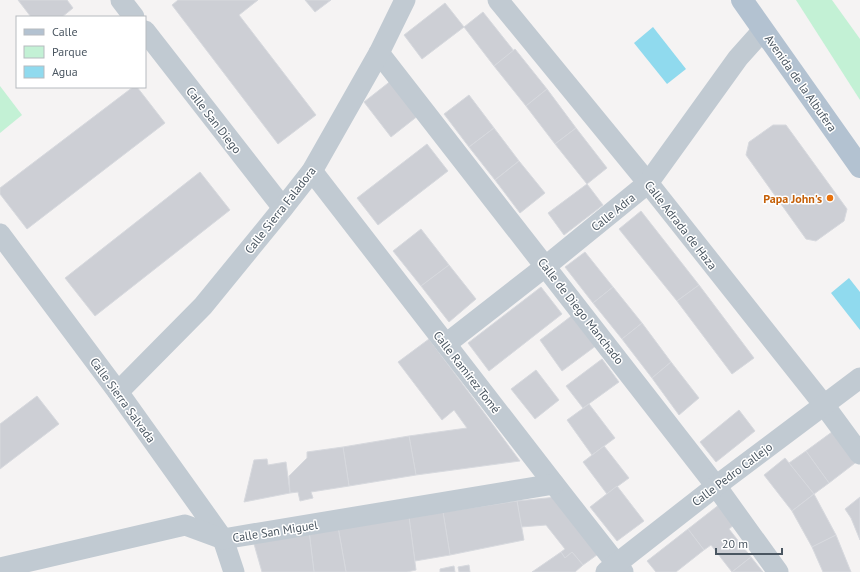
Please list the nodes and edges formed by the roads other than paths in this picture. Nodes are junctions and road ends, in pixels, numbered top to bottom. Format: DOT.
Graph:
graph roads {
  1 [pos="121,0"];
  2 [pos="405,0"];
  3 [pos="498,0"];
  4 [pos="744,1"];
  5 [pos="133,16"];
  6 [pos="763,30"];
  7 [pos="146,32"];
  8 [pos="379,53"];
  9 [pos="860,167"];
  10 [pos="312,171"];
  11 [pos="648,183"];
  12 [pos="283,208"];
  13 [pos="0,234"];
  14 [pos="546,266"];
  15 [pos="446,344"];
  16 [pos="860,378"];
  17 [pos="118,392"];
  18 [pos="824,405"];
  19 [pos="860,454"];
  20 [pos="554,484"];
  21 [pos="716,486"];
  22 [pos="223,540"];
  23 [pos="0,568"];
  24 [pos="615,569"];
  25 [pos="234,572"];
  26 [pos="778,572"];
  1 -- 5 [label="street"];
  2 -- 8 [label="street, Calle Sierra Faladora"];
  3 -- 11 [label="street, Calle Adrada de Haza"];
  4 -- 6 [label="main road, Avenida de la Albufera"];
  6 -- 9 [label="main road, Avenida de la Albufera"];
  6 -- 11 [label="street, Calle Adra"];
  7 -- 12 [label="street, Calle San Diego"];
  8 -- 10 [label="street, Calle Sierra Faladora"];
  8 -- 14 [label="street, Calle de Diego Manchado"];
  10 -- 12 [label="street, Calle Sierra Faladora"];
  10 -- 15 [label="street, Calle Ramírez Tomé"];
  11 -- 14 [label="street, Calle Adra"];
  11 -- 18 [label="street, Calle Adrada de Haza"];
  12 -- 17 [label="street, Calle Sierra Faladora"];
  13 -- 17 [label="street, Calle Sierra Salvada"];
  14 -- 15 [label="street, Calle Adra"];
  14 -- 21 [label="street, Calle de Diego Manchado"];
  15 -- 20 [label="street, Calle Ramírez Tomé"];
  16 -- 18 [label="street, Calle Pedro Callejo"];
  17 -- 22 [label="street, Calle Sierra Salvada"];
  18 -- 19 [label="street, Calle Adrada de Haza"];
  18 -- 21 [label="street, Calle Pedro Callejo"];
  20 -- 22 [label="street, Calle San Miguel"];
  20 -- 24 [label="street, Calle Ramírez Tomé"];
  21 -- 24 [label="street, Calle Pedro Callejo"];
  21 -- 26 [label="street, Calle de Diego Manchado"];
  22 -- 23 [label="street, Calle San Miguel"];
  22 -- 25 [label="street, Calle Sierra Salvada"];
}
